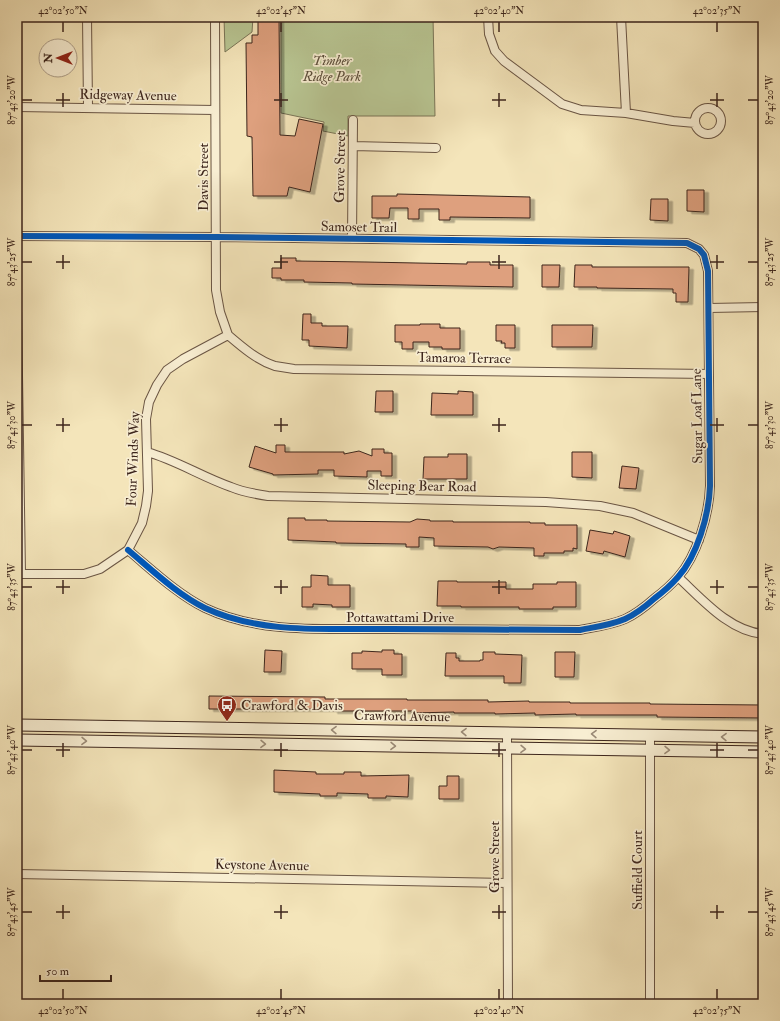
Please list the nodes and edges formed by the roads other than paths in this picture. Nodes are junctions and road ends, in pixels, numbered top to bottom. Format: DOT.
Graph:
graph roads {
  1 [pos="86,17"];
  2 [pos="215,17"];
  3 [pos="488,17"];
  4 [pos="621,17"];
  5 [pos="17,107"];
  6 [pos="88,107"];
  7 [pos="215,110"];
  8 [pos="626,113"];
  9 [pos="353,120"];
  10 [pos="695,123"];
  11 [pos="353,146"];
  12 [pos="436,148"];
  13 [pos="17,236"];
  14 [pos="216,237"];
  15 [pos="352,239"];
  16 [pos="699,249"];
  17 [pos="763,307"];
  18 [pos="709,308"];
  19 [pos="17,309"];
  20 [pos="228,335"];
  21 [pos="709,374"];
  22 [pos="147,452"];
  23 [pos="699,540"];
  24 [pos="128,550"];
  25 [pos="19,574"];
  26 [pos="678,577"];
  27 [pos="763,634"];
  28 [pos="17,725"];
  29 [pos="224,728"];
  30 [pos="507,733"];
  31 [pos="650,735"];
  32 [pos="763,737"];
  33 [pos="17,740"];
  34 [pos="224,744"];
  35 [pos="507,748"];
  36 [pos="650,750"];
  37 [pos="763,752"];
  38 [pos="17,874"];
  39 [pos="507,883"];
  40 [pos="508,1004"];
  41 [pos="650,1004"];
  1 -- 6 [label="street"];
  2 -- 7 [label="street, Davis Street"];
  3 -- 8 [label="street"];
  4 -- 8 [label="street"];
  5 -- 6 [label="street, Ridgeway Avenue"];
  6 -- 7 [label="street, Ridgeway Avenue"];
  7 -- 14 [label="street, Davis Street"];
  8 -- 10 [label="street"];
  9 -- 11 [label="street, Grove Street"];
  11 -- 12 [label="street"];
  11 -- 15 [label="street, Grove Street"];
  13 -- 14 [label="street, Samoset Trail"];
  14 -- 15 [label="street, Samoset Trail"];
  14 -- 20 [label="street, Davis Street"];
  15 -- 16 [label="street, Samoset Trail"];
  16 -- 18 [label="street, Sugar Loaf Lane"];
  17 -- 18 [label="street"];
  18 -- 21 [label="street, Sugar Loaf Lane"];
  19 -- 25 [label="street"];
  20 -- 21 [label="street, Tamaroa Terrace"];
  20 -- 22 [label="street, Four Winds Way"];
  21 -- 23 [label="street, Sugar Loaf Lane"];
  22 -- 23 [label="street, Sleeping Bear Road"];
  22 -- 24 [label="street, Four Winds Way"];
  23 -- 26 [label="street, Sugar Loaf Lane"];
  24 -- 25 [label="street, Four Winds Way"];
  24 -- 26 [label="street, Pottawattami Drive"];
  26 -- 27 [label="street"];
  28 -- 29 [label="main road, Crawford Avenue"];
  30 -- 29 [label="main road, Crawford Avenue, one-way"];
  29 -- 34 [label="street"];
  31 -- 30 [label="main road, Crawford Avenue, one-way"];
  30 -- 35 [label="street, Grove Street"];
  32 -- 31 [label="main road, Crawford Avenue, one-way"];
  31 -- 36 [label="street, Suffield Court"];
  33 -- 34 [label="main road, one-way"];
  34 -- 35 [label="main road, one-way"];
  35 -- 36 [label="main road, one-way"];
  35 -- 39 [label="street, Grove Street"];
  36 -- 37 [label="main road, one-way"];
  36 -- 41 [label="street, Suffield Court"];
  38 -- 39 [label="street, Keystone Avenue"];
  39 -- 40 [label="street, Grove Street"];
}
